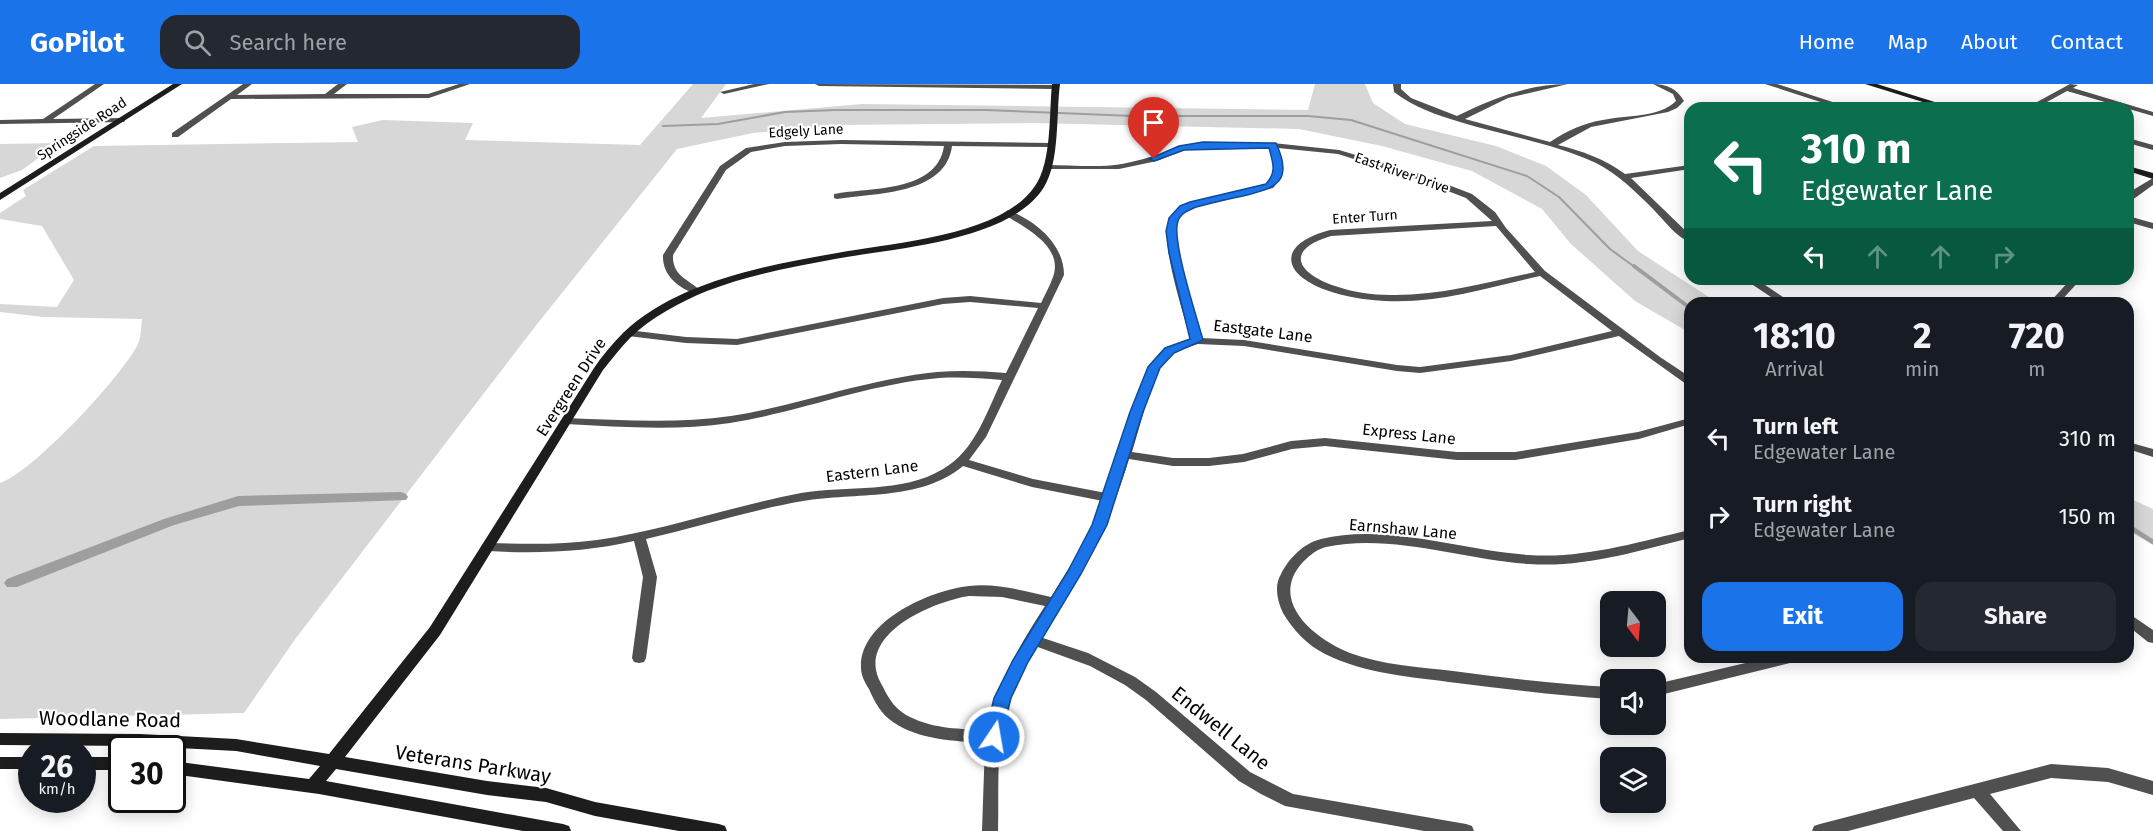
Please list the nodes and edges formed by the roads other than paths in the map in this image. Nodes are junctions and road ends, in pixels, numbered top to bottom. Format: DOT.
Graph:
graph roads {
  1 [pos="100,84"];
  2 [pos="178,84"];
  3 [pos="248,84"];
  4 [pos="343,84"];
  5 [pos="466,84"];
  6 [pos="765,84"];
  7 [pos="819,84"];
  8 [pos="1397,84"];
  9 [pos="1564,84"];
  10 [pos="1657,84"];
  11 [pos="1769,84"];
  12 [pos="1869,84"];
  13 [pos="2075,84"];
  14 [pos="1055,86"];
  15 [pos="2067,89"];
  16 [pos="724,92"];
  17 [pos="327,96"];
  18 [pos="229,97"];
  19 [pos="1827,102"];
  20 [pos="1930,102"];
  21 [pos="2042,102"];
  22 [pos="2112,102"];
  23 [pos="2134,108"];
  24 [pos="2153,114"];
  25 [pos="1460,118"];
  26 [pos="121,120"];
  27 [pos="45,121"];
  28 [pos="0,122"];
  29 [pos="175,135"];
  30 [pos="2134,142"];
  31 [pos="948,143"];
  32 [pos="1050,145"];
  33 [pos="1273,145"];
  34 [pos="1552,145"];
  35 [pos="2153,148"];
  36 [pos="1047,168"];
  37 [pos="1684,168"];
  38 [pos="2134,170"];
  39 [pos="2153,176"];
  40 [pos="1623,177"];
  41 [pos="2153,181"];
  42 [pos="2134,195"];
  43 [pos="837,196"];
  44 [pos="0,197"];
  45 [pos="1008,213"];
  46 [pos="2134,221"];
  47 [pos="1498,223"];
  48 [pos="2153,226"];
  49 [pos="1684,233"];
  50 [pos="1542,273"];
  51 [pos="1758,285"];
  52 [pos="2070,285"];
  53 [pos="696,291"];
  54 [pos="1778,297"];
  55 [pos="2060,297"];
  56 [pos="1045,306"];
  57 [pos="1621,332"];
  58 [pos="628,333"];
  59 [pos="1197,340"];
  60 [pos="1010,376"];
  61 [pos="1684,378"];
  62 [pos="566,421"];
  63 [pos="1684,423"];
  64 [pos="2134,446"];
  65 [pos="2151,449"];
  66 [pos="1124,455"];
  67 [pos="961,462"];
  68 [pos="1109,498"];
  69 [pos="1684,535"];
  70 [pos="639,536"];
  71 [pos="488,547"];
  72 [pos="1055,603"];
  73 [pos="2134,623"];
  74 [pos="2153,638"];
  75 [pos="1033,639"];
  76 [pos="639,658"];
  77 [pos="1769,663"];
  78 [pos="1666,688"];
  79 [pos="1600,692"];
  80 [pos="994,737"];
  81 [pos="0,739"];
  82 [pos="219,743"];
  83 [pos="331,762"];
  84 [pos="18,763"];
  85 [pos="0,764"];
  86 [pos="186,769"];
  87 [pos="313,786"];
  88 [pos="2153,788"];
  89 [pos="1976,789"];
  90 [pos="563,831"];
  91 [pos="719,831"];
  92 [pos="990,831"];
  93 [pos="1466,831"];
  94 [pos="1820,831"];
  95 [pos="2013,831"];
  1 -- 27 [label="street"];
  2 -- 26 [label="street, Springside Road"];
  3 -- 18 [label="street"];
  4 -- 17 [label="street"];
  5 -- 17 [label="street"];
  6 -- 16 [label="street"];
  7 -- 14 [label="street"];
  8 -- 25 [label="street"];
  9 -- 25 [label="street"];
  10 -- 34 [label="street"];
  11 -- 19 [label="street"];
  12 -- 20 [label="street"];
  13 -- 15 [label="street"];
  14 -- 32 [label="street, Evergreen Drive"];
  15 -- 21 [label="street"];
  15 -- 22 [label="street"];
  17 -- 18 [label="street"];
  18 -- 29 [label="street"];
  23 -- 24 [label="street"];
  25 -- 34 [label="street"];
  26 -- 27 [label="street"];
  26 -- 44 [label="street, Springside Road"];
  27 -- 28 [label="street"];
  30 -- 35 [label="street"];
  31 -- 32 [label="street, Edgely Lane"];
  31 -- 43 [label="street"];
  31 -- 53 [label="street, Edgely Lane"];
  32 -- 36 [label="street, Evergreen Drive"];
  33 -- 36 [label="street, East River Drive"];
  33 -- 47 [label="street, East River Drive"];
  33 -- 59 [label="street"];
  34 -- 40 [label="street"];
  36 -- 45 [label="street, Evergreen Drive"];
  37 -- 40 [label="street"];
  38 -- 39 [label="street"];
  40 -- 49 [label="street"];
  41 -- 42 [label="street"];
  45 -- 53 [label="street, Evergreen Drive"];
  45 -- 56 [label="street, Eastern Lane"];
  46 -- 48 [label="street"];
  47 -- 50 [label="street, East River Drive"];
  47 -- 50 [label="street, Enter Turn"];
  50 -- 57 [label="street, East River Drive"];
  51 -- 54 [label="street"];
  52 -- 55 [label="street"];
  53 -- 58 [label="street, Evergreen Drive"];
  56 -- 58 [label="street"];
  56 -- 60 [label="street, Eastern Lane"];
  57 -- 59 [label="street, Eastgate Lane"];
  57 -- 61 [label="street, East River Drive"];
  58 -- 62 [label="street, Evergreen Drive"];
  59 -- 66 [label="street, Eastgate Lane"];
  60 -- 62 [label="street"];
  60 -- 67 [label="street, Eastern Lane"];
  62 -- 71 [label="street, Evergreen Drive"];
  63 -- 66 [label="street, Express Lane"];
  64 -- 65 [label="street"];
  66 -- 68 [label="street, Eastgate Lane"];
  67 -- 68 [label="street"];
  67 -- 70 [label="street, Eastern Lane"];
  68 -- 72 [label="street, Eastgate Lane"];
  69 -- 79 [label="street, Earnshaw Lane"];
  70 -- 71 [label="street, Eastern Lane"];
  70 -- 76 [label="street"];
  71 -- 83 [label="street, Evergreen Drive"];
  72 -- 75 [label="street, Eastgate Lane"];
  72 -- 80 [label="street"];
  73 -- 74 [label="street"];
  75 -- 80 [label="street, Eastgate Lane"];
  75 -- 93 [label="street, Endwell Lane"];
  77 -- 78 [label="street"];
  80 -- 92 [label="street, Eastgate Lane"];
  81 -- 82 [label="street, Woodlane Road"];
  82 -- 83 [label="street, Veterans Parkway"];
  83 -- 87 [label="street, Evergreen Drive"];
  83 -- 91 [label="street, Veterans Parkway"];
  84 -- 85 [label="street"];
  86 -- 87 [label="street"];
  87 -- 90 [label="street"];
  88 -- 89 [label="street"];
  89 -- 94 [label="street"];
  89 -- 95 [label="street"];
}
